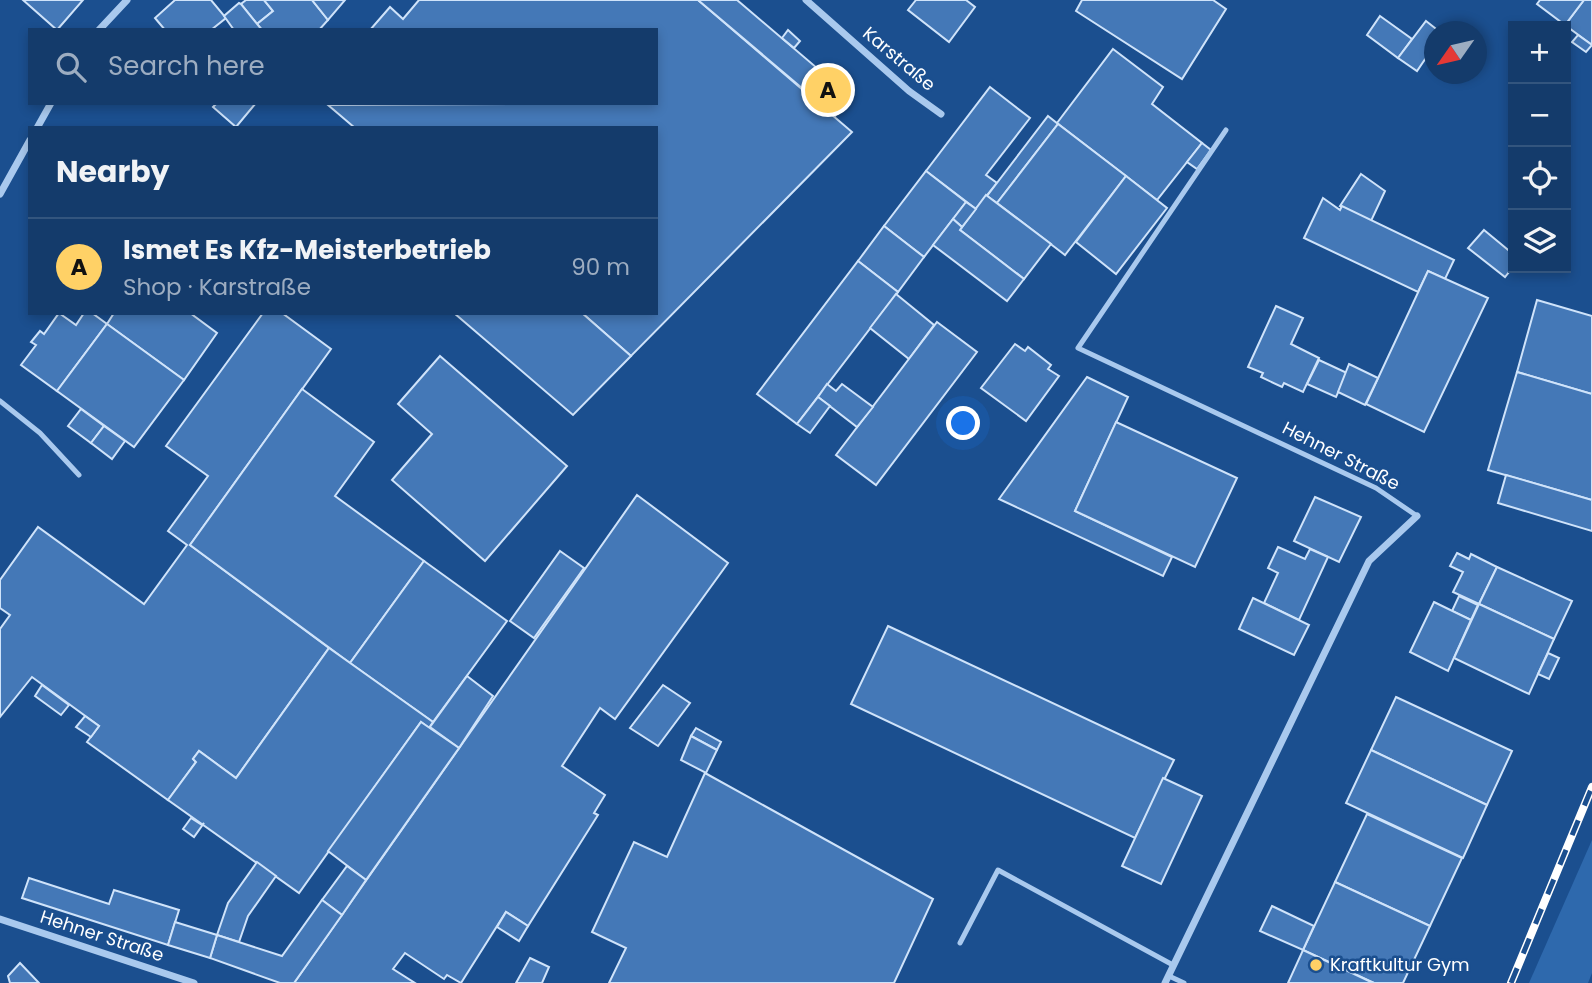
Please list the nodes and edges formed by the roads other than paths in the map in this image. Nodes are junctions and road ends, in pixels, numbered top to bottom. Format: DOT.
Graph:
graph roads {
  1 [pos="127,0"];
  2 [pos="806,0"];
  3 [pos="101,28"];
  4 [pos="50,105"];
  5 [pos="941,114"];
  6 [pos="38,126"];
  7 [pos="1226,130"];
  8 [pos="28,144"];
  9 [pos="0,194"];
  10 [pos="0,401"];
  11 [pos="79,475"];
  12 [pos="1417,516"];
  13 [pos="0,919"];
  14 [pos="960,943"];
  15 [pos="1173,965"];
  16 [pos="1167,979"];
  17 [pos="194,983"];
  18 [pos="1184,983"];
  1 -- 3 [label="street"];
  2 -- 5 [label="street, Karstraße"];
  4 -- 6 [label="street"];
  7 -- 12 [label="lane, Hehner Straße"];
  8 -- 9 [label="street"];
  10 -- 11 [label="lane"];
  12 -- 15 [label="street, Hehner Straße"];
  13 -- 17 [label="street, Hehner Straße"];
  14 -- 15 [label="lane"];
  15 -- 16 [label="street, Hehner Straße"];
  16 -- 18 [label="lane"];
}
